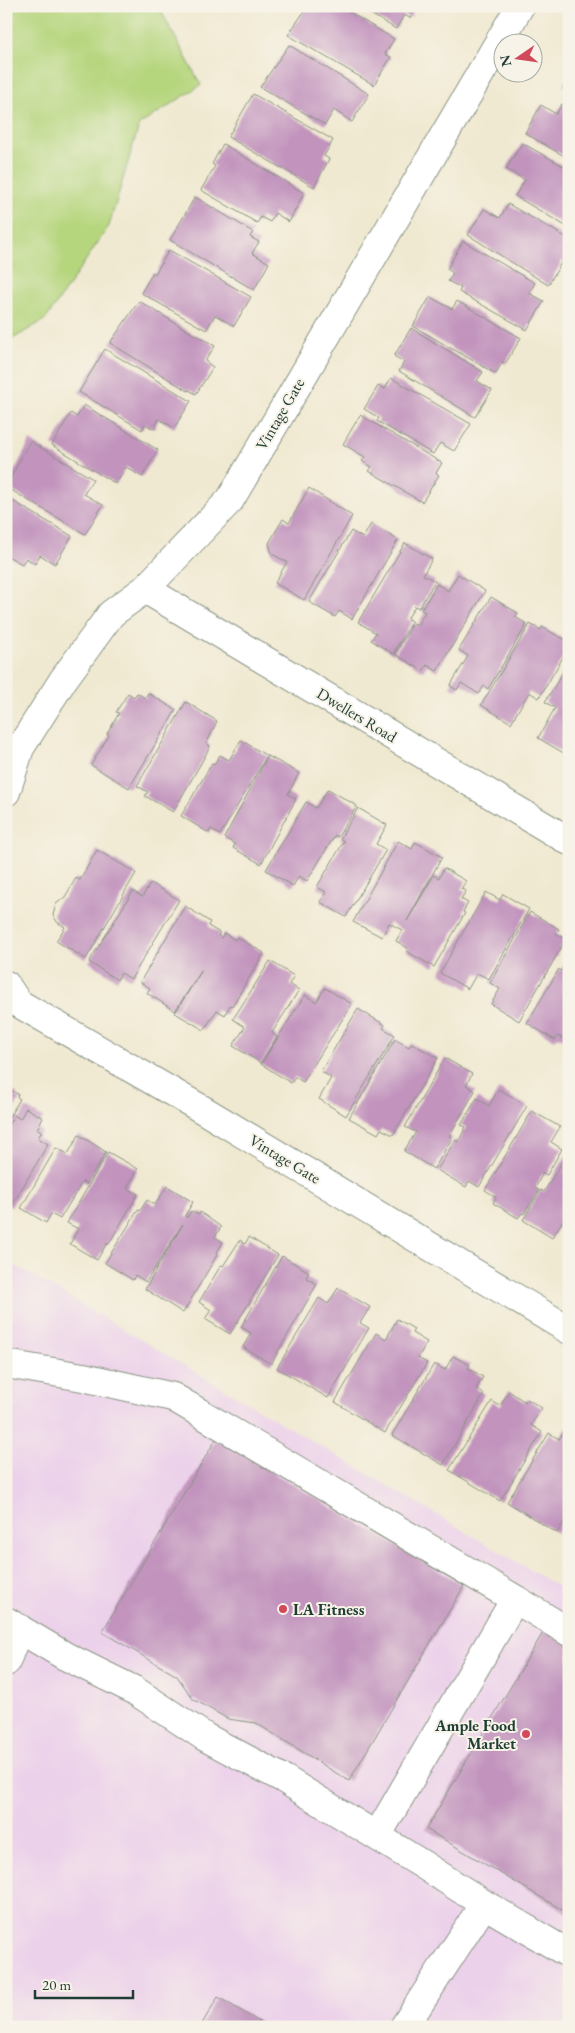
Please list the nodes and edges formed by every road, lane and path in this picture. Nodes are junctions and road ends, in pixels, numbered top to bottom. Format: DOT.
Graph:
graph roads {
  1 [pos="520,6"];
  2 [pos="145,590"];
  3 [pos="6,792"];
  4 [pos="569,841"];
  5 [pos="6,985"];
  6 [pos="569,1330"];
  7 [pos="6,1364"];
  8 [pos="514,1599"];
  9 [pos="12,1625"];
  10 [pos="569,1632"];
  11 [pos="6,1662"];
  12 [pos="376,1836"];
  13 [pos="484,1904"];
  14 [pos="569,1954"];
  15 [pos="404,2027"];
  1 -- 2 [label="street, Vintage Gate"];
  2 -- 3 [label="street, Vintage Gate"];
  2 -- 4 [label="street, Dwellers Road"];
  5 -- 6 [label="street, Vintage Gate"];
  7 -- 8 [label="street"];
  8 -- 10 [label="street"];
  8 -- 12 [label="street"];
  9 -- 11 [label="street"];
  9 -- 12 [label="street"];
  12 -- 13 [label="street"];
  13 -- 14 [label="street"];
  13 -- 15 [label="street"];
}
